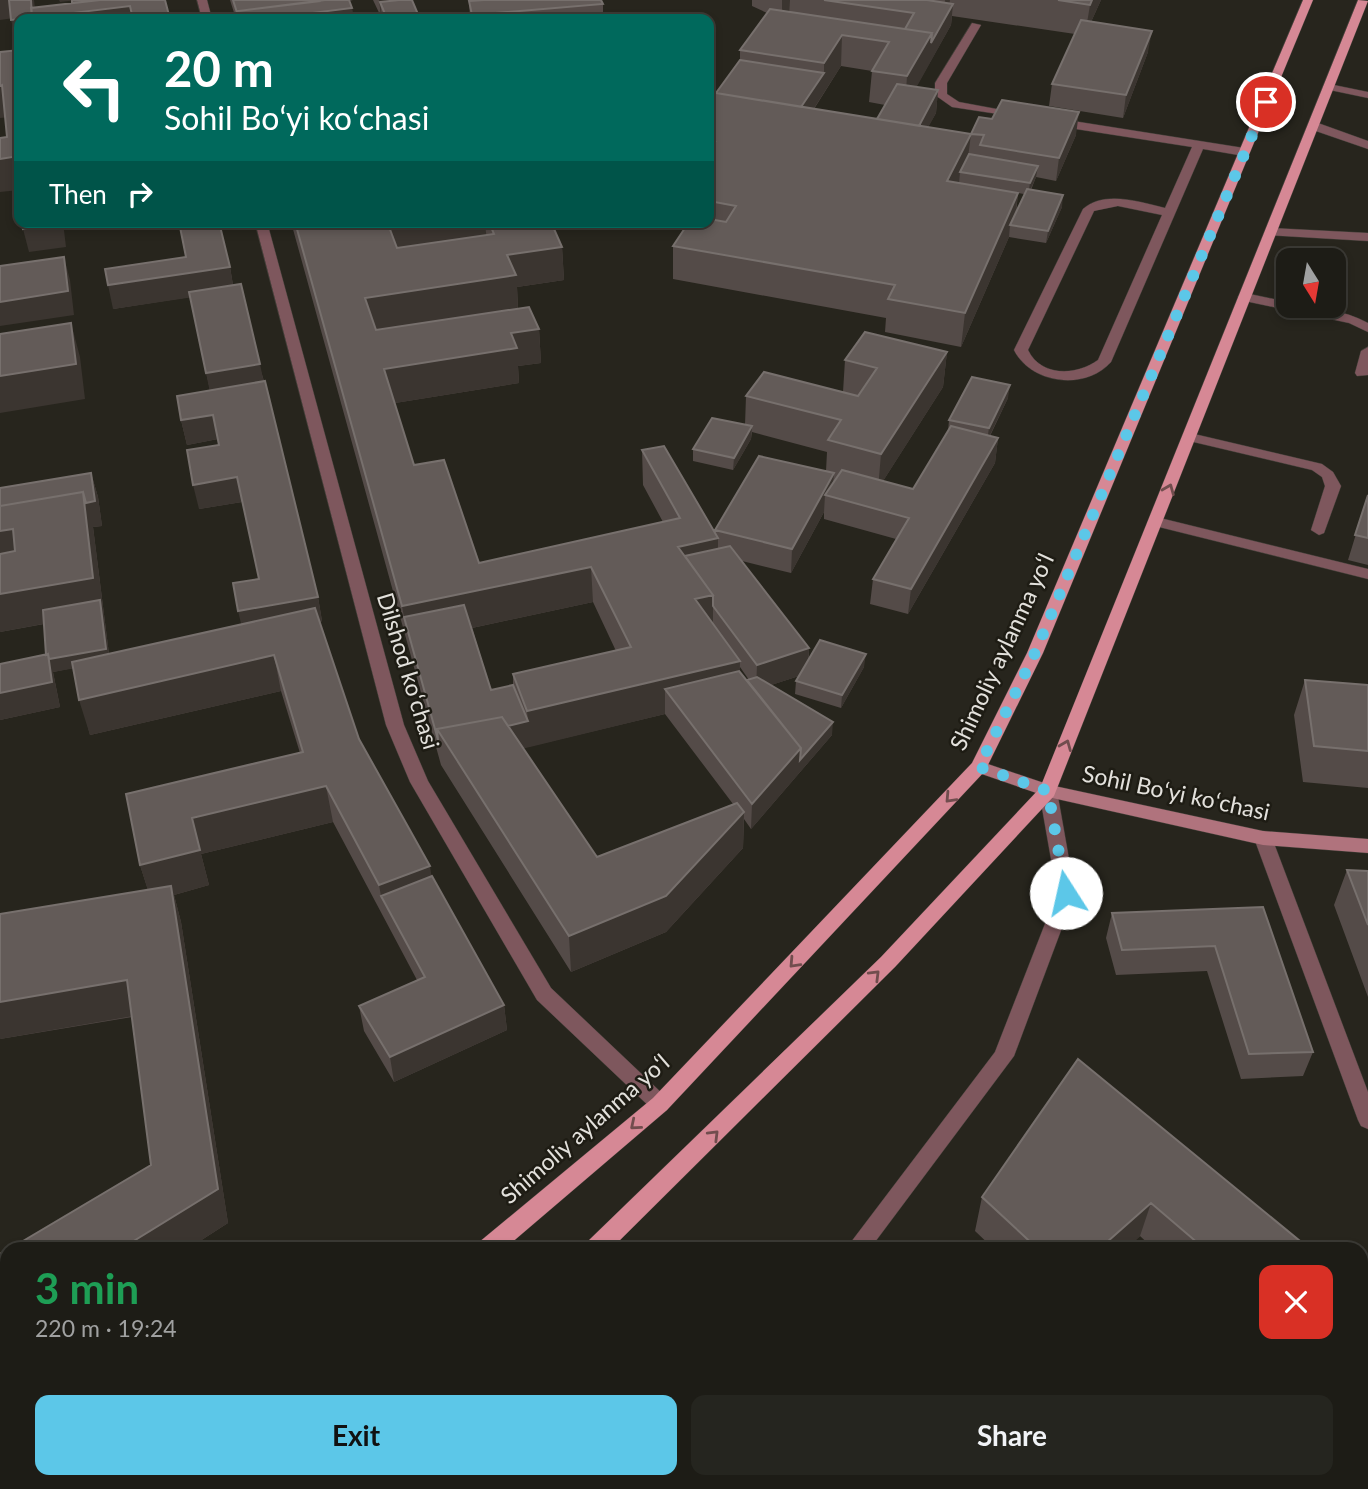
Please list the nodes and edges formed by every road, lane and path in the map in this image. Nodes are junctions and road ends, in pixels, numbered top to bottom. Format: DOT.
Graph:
graph roads {
  1 [pos="1308,0"];
  2 [pos="1363,0"];
  3 [pos="976,25"];
  4 [pos="1329,87"];
  5 [pos="1368,94"];
  6 [pos="1314,126"];
  7 [pos="1199,145"];
  8 [pos="1368,145"];
  9 [pos="1244,152"];
  10 [pos="1170,213"];
  11 [pos="263,228"];
  12 [pos="1271,232"];
  13 [pos="1368,237"];
  14 [pos="1245,297"];
  15 [pos="1276,303"];
  16 [pos="1344,318"];
  17 [pos="1368,328"];
  18 [pos="1368,351"];
  19 [pos="1362,373"];
  20 [pos="1190,437"];
  21 [pos="1156,522"];
  22 [pos="1320,530"];
  23 [pos="1368,574"];
  24 [pos="979,767"];
  25 [pos="1048,791"];
  26 [pos="1263,838"];
  27 [pos="1368,846"];
  28 [pos="660,1104"];
  29 [pos="1368,1120"];
  30 [pos="496,1242"];
  31 [pos="602,1242"];
  32 [pos="862,1242"];
  1 -- 9 [label="main road, Shimoliy aylanma yoʻl"];
  2 -- 4 [label="main road"];
  3 -- 7 [label="street"];
  4 -- 5 [label="street"];
  4 -- 6 [label="main road"];
  6 -- 8 [label="street"];
  6 -- 12 [label="main road"];
  7 -- 9 [label="street"];
  7 -- 10 [label="street"];
  9 -- 24 [label="main road, Shimoliy aylanma yoʻl"];
  10 -- 10 [label="street"];
  11 -- 28 [label="street, Dilshod koʻchasi"];
  12 -- 13 [label="street"];
  12 -- 14 [label="main road"];
  14 -- 15 [label="street"];
  14 -- 20 [label="main road"];
  16 -- 17 [label="street"];
  18 -- 19 [label="street"];
  21 -- 20 [label="main road, one-way"];
  20 -- 22 [label="street"];
  21 -- 23 [label="street"];
  25 -- 21 [label="main road, one-way"];
  24 -- 25 [label="main road, Sohil Boʻyi koʻchasi"];
  24 -- 28 [label="main road, Shimoliy aylanma yoʻl, one-way"];
  25 -- 26 [label="main road, Sohil Boʻyi koʻchasi"];
  31 -- 25 [label="main road, one-way"];
  25 -- 32 [label="street"];
  26 -- 27 [label="main road, Sohil Boʻyi koʻchasi"];
  26 -- 29 [label="street"];
  28 -- 30 [label="main road, Shimoliy aylanma yoʻl, one-way"];
}
